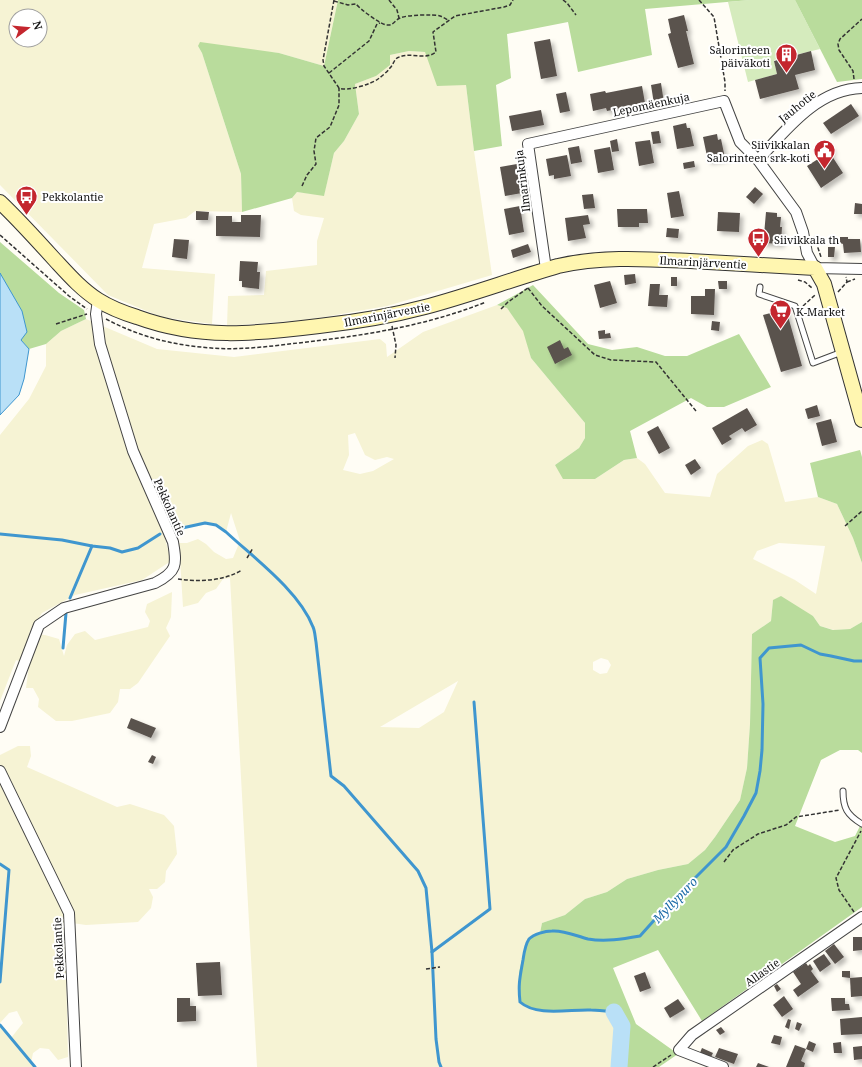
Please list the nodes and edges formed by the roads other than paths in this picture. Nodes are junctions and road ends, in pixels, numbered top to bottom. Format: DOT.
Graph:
graph roads {
  1 [pos="857,89"];
  2 [pos="583,131"];
  3 [pos="758,160"];
  4 [pos="0,202"];
  5 [pos="815,268"];
  6 [pos="546,269"];
  7 [pos="862,269"];
  8 [pos="760,287"];
  9 [pos="95,306"];
  10 [pos="843,351"];
  11 [pos="862,420"];
  12 [pos="0,727"];
  13 [pos="0,771"];
  14 [pos="843,790"];
  15 [pos="862,824"];
  16 [pos="861,918"];
  17 [pos="76,1067"];
  18 [pos="723,1067"];
  1 -- 3 [label="street, Jauhotie"];
  2 -- 3 [label="street, Lepomäenkuja"];
  2 -- 6 [label="street, Ilmarinkuja"];
  3 -- 5 [label="street"];
  4 -- 9 [label="main road, Ilmarinjärventie"];
  5 -- 6 [label="main road, Ilmarinjärventie"];
  5 -- 7 [label="street"];
  5 -- 10 [label="main road"];
  6 -- 9 [label="main road, Ilmarinjärventie"];
  8 -- 10 [label="lane"];
  9 -- 12 [label="street, Pekkolantie"];
  10 -- 11 [label="main road"];
  13 -- 17 [label="street, Pekkolantie"];
  14 -- 15 [label="lane"];
  16 -- 18 [label="street, Allastie"];
}
